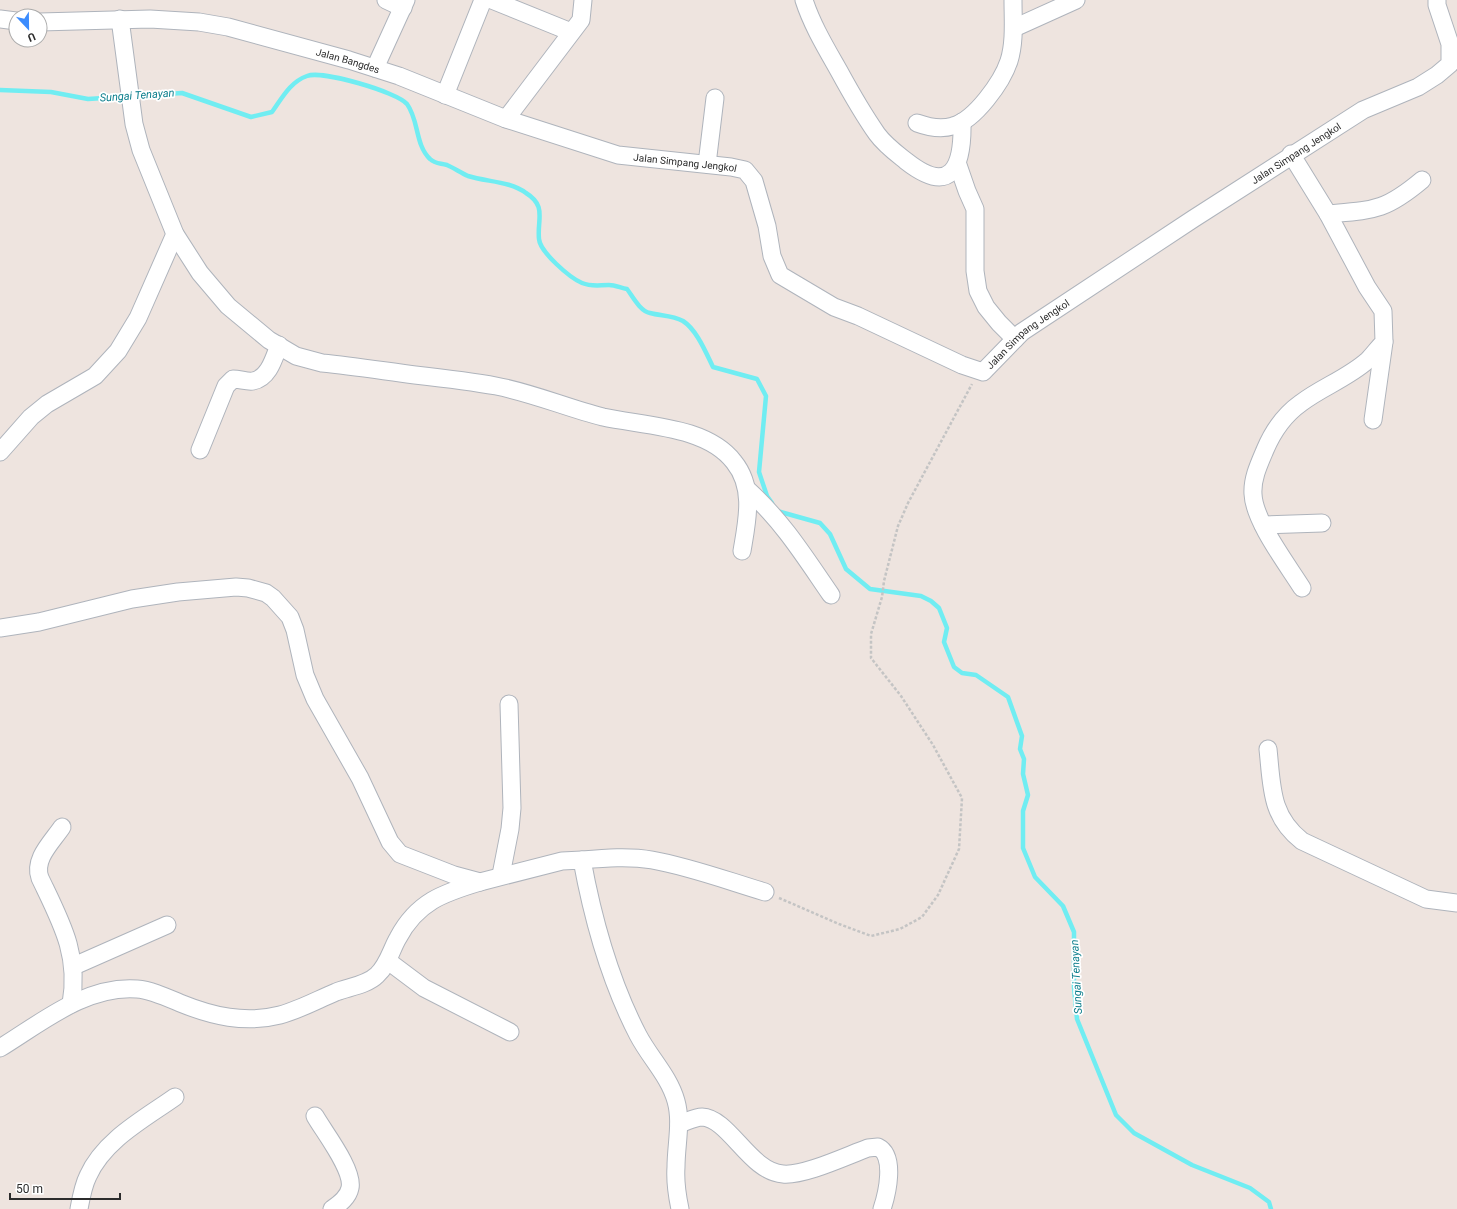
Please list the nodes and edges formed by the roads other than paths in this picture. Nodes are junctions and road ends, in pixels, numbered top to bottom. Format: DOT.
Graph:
graph roads {
  1 [pos="386,0"];
  2 [pos="483,0"];
  3 [pos="492,0"];
  4 [pos="583,0"];
  5 [pos="804,0"];
  6 [pos="1013,0"];
  7 [pos="1076,0"];
  8 [pos="1437,0"];
  9 [pos="404,4"];
  10 [pos="120,20"];
  11 [pos="48,22"];
  12 [pos="1014,28"];
  13 [pos="571,32"];
  14 [pos="375,68"];
  15 [pos="445,95"];
  16 [pos="715,98"];
  17 [pos="506,119"];
  18 [pos="962,122"];
  19 [pos="917,123"];
  20 [pos="1292,154"];
  21 [pos="707,164"];
  22 [pos="958,164"];
  23 [pos="1422,180"];
  24 [pos="1328,214"];
  25 [pos="175,234"];
  26 [pos="1015,339"];
  27 [pos="1384,342"];
  28 [pos="279,345"];
  29 [pos="1374,420"];
  30 [pos="200,450"];
  31 [pos="0,452"];
  32 [pos="748,490"];
  33 [pos="1322,523"];
  34 [pos="1263,525"];
  35 [pos="742,552"];
  36 [pos="1302,588"];
  37 [pos="831,596"];
  38 [pos="0,628"];
  39 [pos="509,704"];
  40 [pos="1268,749"];
  41 [pos="62,827"];
  42 [pos="582,860"];
  43 [pos="501,875"];
  44 [pos="480,882"];
  45 [pos="765,892"];
  46 [pos="1457,903"];
  47 [pos="167,925"];
  48 [pos="388,961"];
  49 [pos="74,966"];
  50 [pos="71,1004"];
  51 [pos="510,1032"];
  52 [pos="0,1048"];
  53 [pos="174,1097"];
  54 [pos="315,1116"];
  55 [pos="679,1124"];
  56 [pos="79,1209"];
  57 [pos="332,1209"];
  58 [pos="680,1209"];
  59 [pos="882,1209"];
  1 -- 9 [label="street"];
  2 -- 15 [label="street"];
  3 -- 13 [label="street"];
  4 -- 13 [label="street"];
  5 -- 22 [label="street"];
  6 -- 12 [label="street"];
  7 -- 12 [label="street"];
  8 -- 20 [label="street, Jalan Simpang Jengkol"];
  9 -- 14 [label="street"];
  10 -- 11 [label="street, Jalan Bangdes"];
  10 -- 14 [label="street, Jalan Bangdes"];
  10 -- 25 [label="street"];
  12 -- 18 [label="street"];
  13 -- 17 [label="street"];
  14 -- 15 [label="street, Jalan Bangdes"];
  15 -- 17 [label="street, Jalan Bangdes"];
  16 -- 21 [label="street"];
  17 -- 21 [label="street, Jalan Simpang Jengkol"];
  18 -- 19 [label="street"];
  18 -- 22 [label="street"];
  20 -- 24 [label="street"];
  20 -- 26 [label="street, Jalan Simpang Jengkol"];
  21 -- 26 [label="street, Jalan Simpang Jengkol"];
  22 -- 26 [label="street"];
  23 -- 24 [label="street"];
  24 -- 27 [label="street"];
  25 -- 28 [label="street"];
  25 -- 31 [label="street"];
  27 -- 29 [label="street"];
  27 -- 34 [label="street"];
  28 -- 30 [label="street"];
  28 -- 32 [label="street"];
  32 -- 35 [label="street"];
  32 -- 37 [label="street"];
  33 -- 34 [label="street"];
  34 -- 36 [label="street"];
  38 -- 44 [label="street"];
  39 -- 43 [label="street"];
  40 -- 46 [label="street"];
  41 -- 49 [label="street"];
  42 -- 43 [label="street"];
  42 -- 45 [label="street"];
  42 -- 55 [label="street"];
  43 -- 44 [label="street"];
  44 -- 48 [label="street"];
  47 -- 49 [label="street"];
  48 -- 50 [label="street"];
  48 -- 51 [label="street"];
  49 -- 50 [label="street"];
  50 -- 52 [label="street"];
  53 -- 56 [label="street"];
  54 -- 57 [label="street"];
  55 -- 58 [label="street"];
  55 -- 59 [label="street"];
}
